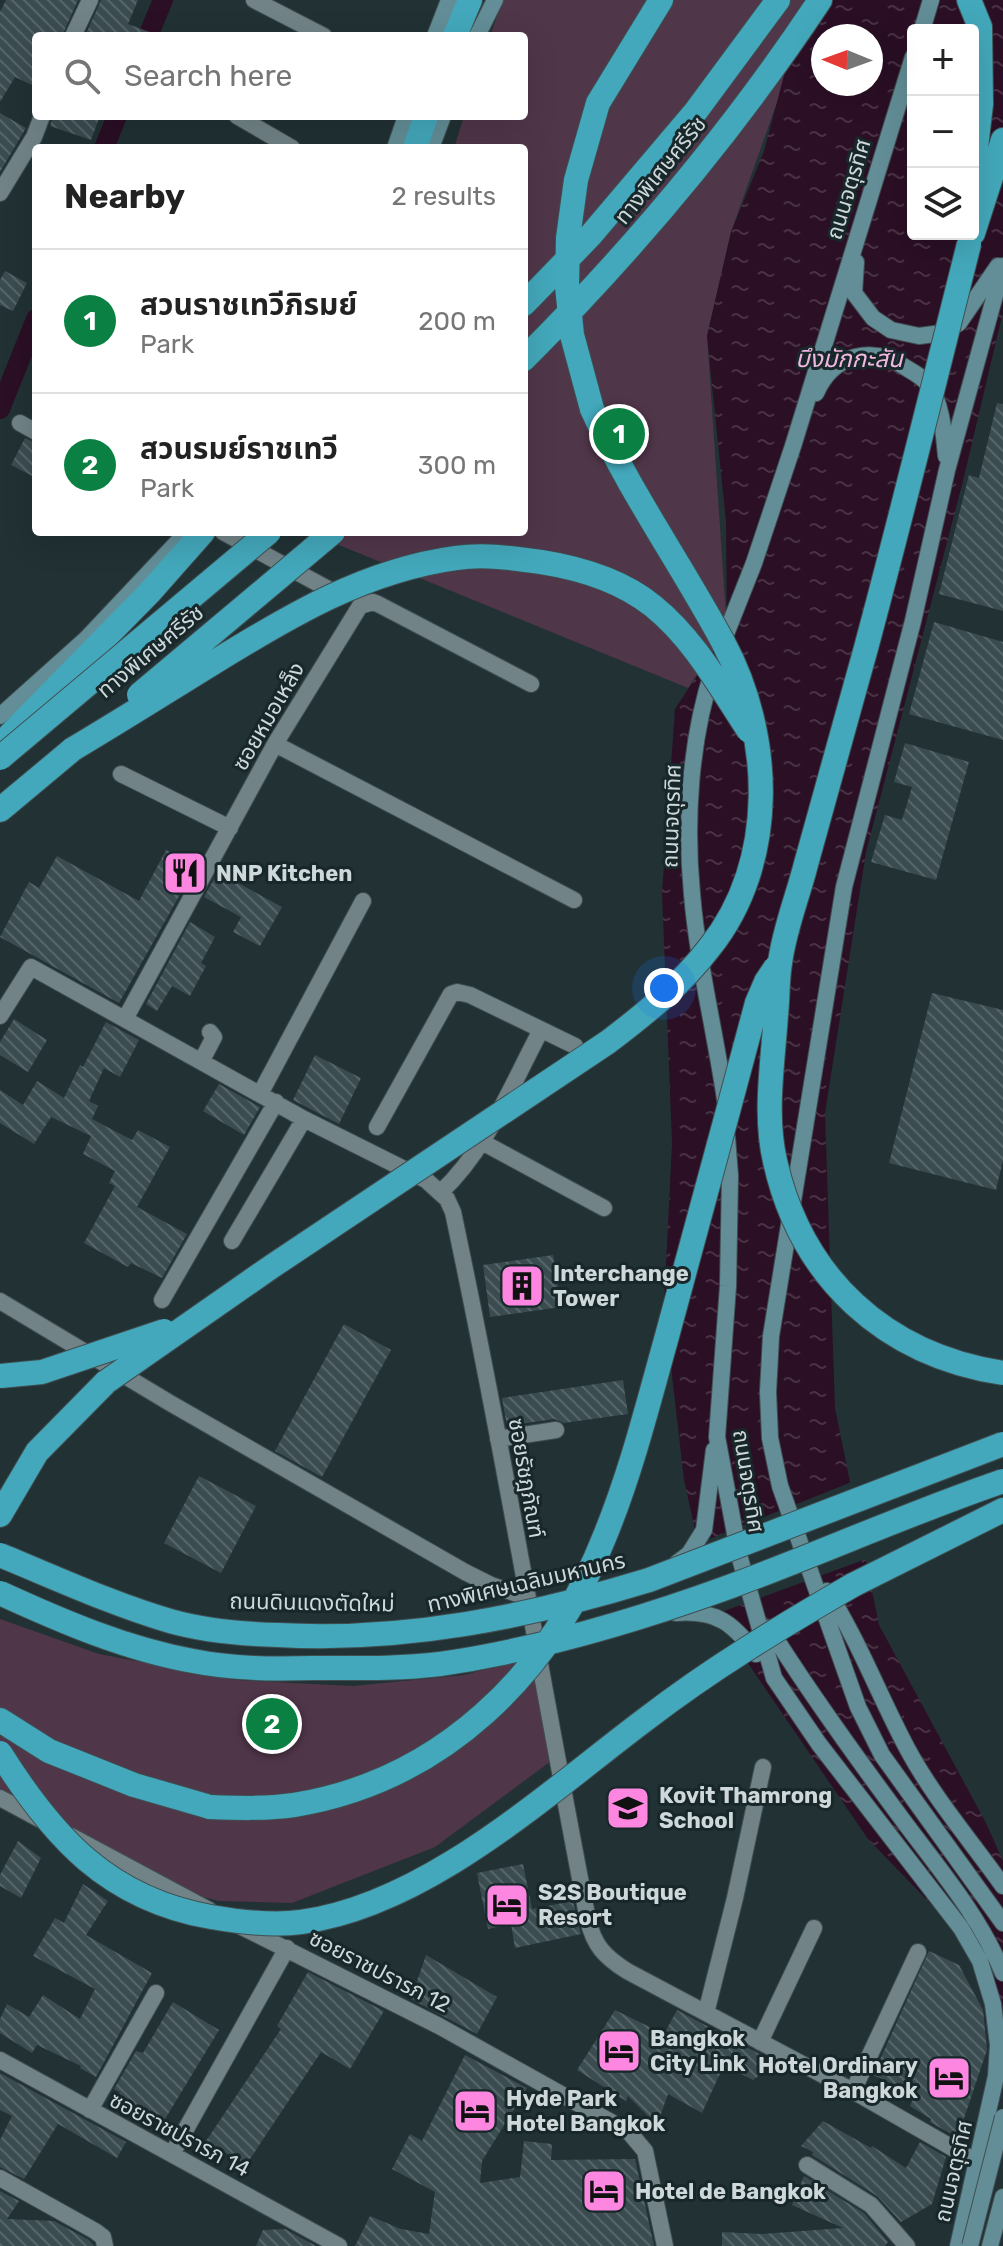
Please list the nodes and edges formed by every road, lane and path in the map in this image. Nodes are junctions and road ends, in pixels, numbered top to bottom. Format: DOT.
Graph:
graph roads {
  1 [pos="90,0"];
  2 [pos="254,0"];
  3 [pos="449,0"];
  4 [pos="470,0"];
  5 [pos="495,0"];
  6 [pos="661,0"];
  7 [pos="778,0"];
  8 [pos="820,0"];
  9 [pos="931,0"];
  10 [pos="969,0"];
  11 [pos="924,24"];
  12 [pos="75,32"];
  13 [pos="316,32"];
  14 [pos="437,32"];
  15 [pos="457,32"];
  16 [pos="479,32"];
  17 [pos="907,76"];
  18 [pos="40,120"];
  19 [pos="244,120"];
  20 [pos="405,120"];
  21 [pos="425,120"];
  22 [pos="442,120"];
  23 [pos="1003,140"];
  24 [pos="285,144"];
  25 [pos="396,144"];
  26 [pos="416,144"];
  27 [pos="432,144"];
  28 [pos="974,168"];
  29 [pos="870,191"];
  30 [pos="0,193"];
  31 [pos="979,212"];
  32 [pos="970,240"];
  33 [pos="1003,258"];
  34 [pos="1003,266"];
  35 [pos="528,300"];
  36 [pos="528,355"];
  37 [pos="20,423"];
  38 [pos="32,430"];
  39 [pos="793,446"];
  40 [pos="947,470"];
  41 [pos="183,536"];
  42 [pos="199,536"];
  43 [pos="216,536"];
  44 [pos="228,536"];
  45 [pos="241,536"];
  46 [pos="264,536"];
  47 [pos="328,536"];
  48 [pos="360,606"];
  49 [pos="531,684"];
  50 [pos="0,716"];
  51 [pos="757,743"];
  52 [pos="275,744"];
  53 [pos="0,745"];
  54 [pos="73,749"];
  55 [pos="0,759"];
  56 [pos="121,774"];
  57 [pos="0,810"];
  58 [pos="230,828"];
  59 [pos="574,900"];
  60 [pos="363,901"];
  61 [pos="780,961"];
  62 [pos="0,1016"];
  63 [pos="125,1019"];
  64 [pos="541,1030"];
  65 [pos="210,1032"];
  66 [pos="575,1046"];
  67 [pos="202,1060"];
  68 [pos="260,1094"];
  69 [pos="276,1102"];
  70 [pos="304,1119"];
  71 [pos="377,1127"];
  72 [pos="482,1142"];
  73 [pos="441,1192"];
  74 [pos="604,1208"];
  75 [pos="232,1241"];
  76 [pos="162,1300"];
  77 [pos="0,1301"];
  78 [pos="189,1323"];
  79 [pos="1003,1373"];
  80 [pos="0,1376"];
  81 [pos="556,1430"];
  82 [pos="717,1437"];
  83 [pos="498,1439"];
  84 [pos="1003,1444"];
  85 [pos="1003,1481"];
  86 [pos="1003,1510"];
  87 [pos="0,1515"];
  88 [pos="800,1549"];
  89 [pos="0,1555"];
  90 [pos="0,1564"];
  91 [pos="0,1593"];
  92 [pos="0,1600"];
  93 [pos="527,1602"];
  94 [pos="753,1603"];
  95 [pos="537,1651"];
  96 [pos="774,1678"];
  97 [pos="0,1720"];
  98 [pos="0,1753"];
  99 [pos="763,1767"];
  100 [pos="0,1798"];
  101 [pos="1003,1886"];
  102 [pos="1003,1923"];
  103 [pos="814,1928"];
  104 [pos="287,1948"];
  105 [pos="918,1952"];
  106 [pos="1003,1973"];
  107 [pos="156,1993"];
  108 [pos="706,2013"];
  109 [pos="760,2042"];
  110 [pos="0,2060"];
  111 [pos="853,2091"];
  112 [pos="90,2110"];
  113 [pos="995,2118"];
  114 [pos="1003,2139"];
  115 [pos="172,2154"];
  116 [pos="977,2162"];
  117 [pos="807,2165"];
  118 [pos="0,2178"];
  119 [pos="1003,2197"];
  120 [pos="1003,2234"];
  121 [pos="961,2245"];
  122 [pos="105,2246"];
  123 [pos="339,2246"];
  124 [pos="665,2246"];
  125 [pos="907,2246"];
  126 [pos="990,2246"];
  127 [pos="1000,2246"];
  1 -- 12 [label="street"];
  2 -- 13 [label="street"];
  3 -- 14 [label="main road"];
  4 -- 15 [label="highway"];
  5 -- 16 [label="main road"];
  6 -- 51 [label="highway, bridge"];
  7 -- 35 [label="highway, ทางพิเศษศรีรัช"];
  8 -- 36 [label="highway, ทางพิเศษศรีรัช"];
  9 -- 11 [label="main road"];
  10 -- 28 [label="highway"];
  17 -- 29 [label="main road, ถนนจตุรทิศ"];
  18 -- 30 [label="street"];
  19 -- 24 [label="street"];
  20 -- 25 [label="main road"];
  21 -- 26 [label="highway"];
  22 -- 27 [label="main road"];
  23 -- 31 [label="highway"];
  29 -- 33 [label="main road"];
  29 -- 39 [label="main road, ถนนจตุรทิศ"];
  32 -- 61 [label="highway, bridge"];
  34 -- 40 [label="main road, ถนนจตุรทิศ"];
  37 -- 38 [label="street"];
  39 -- 40 [label="main road, bridge"];
  39 -- 82 [label="main road, ถนนจตุรทิศ, bridge"];
  40 -- 88 [label="main road, ถนนจตุรทิศ, bridge"];
  41 -- 50 [label="main road"];
  42 -- 53 [label="highway"];
  43 -- 55 [label="main road"];
  44 -- 48 [label="street"];
  45 -- 48 [label="street"];
  46 -- 55 [label="highway, ทางพิเศษศรีรัช, bridge"];
  47 -- 54 [label="highway, ทางพิเศษศรีรัช, bridge"];
  48 -- 49 [label="street"];
  48 -- 52 [label="street, ซอยหมอเหล็ง"];
  51 -- 54 [label="highway, bridge"];
  51 -- 78 [label="highway, bridge"];
  52 -- 58 [label="street, ซอยหมอเหล็ง"];
  52 -- 59 [label="street"];
  54 -- 57 [label="highway, ทางพิเศษศรีรัช"];
  56 -- 58 [label="street"];
  58 -- 63 [label="street, ซอยหมอเหล็ง"];
  60 -- 68 [label="street"];
  61 -- 79 [label="highway, bridge"];
  61 -- 97 [label="highway, bridge"];
  62 -- 63 [label="street"];
  63 -- 67 [label="street"];
  64 -- 66 [label="street"];
  64 -- 71 [label="street"];
  64 -- 72 [label="street"];
  65 -- 67 [label="street"];
  67 -- 68 [label="street"];
  68 -- 69 [label="street"];
  69 -- 70 [label="street"];
  69 -- 76 [label="street"];
  70 -- 73 [label="street"];
  70 -- 75 [label="street"];
  72 -- 73 [label="street"];
  72 -- 74 [label="street"];
  73 -- 83 [label="street, ซอยรัชฎภัณฑ์"];
  77 -- 93 [label="street"];
  78 -- 80 [label="highway, bridge"];
  78 -- 87 [label="highway, bridge"];
  81 -- 83 [label="street"];
  82 -- 93 [label="main road, ถนนดินแดงตัดใหม่"];
  82 -- 94 [label="main road, ถนนจตุรทิศ, bridge"];
  83 -- 93 [label="street, ซอยรัชฎภัณฑ์"];
  84 -- 89 [label="highway, ทางพิเศษเฉลิมมหานคร, bridge"];
  85 -- 91 [label="highway, bridge"];
  86 -- 98 [label="highway, bridge"];
  88 -- 101 [label="main road, ถนนจตุรทิศ, bridge"];
  88 -- 102 [label="main road, ถนนจตุรทิศ, bridge"];
  90 -- 93 [label="main road, ถนนดินแดงตัดใหม่"];
  92 -- 95 [label="main road"];
  93 -- 95 [label="street, ซอยรัชฎภัณฑ์"];
  94 -- 96 [label="main road, ถนนจตุรทิศ"];
  94 -- 106 [label="main road, ถนนจตุรทิศ"];
  95 -- 96 [label="main road"];
  95 -- 108 [label="street, ซอยรัชฎภัณฑ์"];
  96 -- 113 [label="main road, ถนนจตุรทิศ"];
  99 -- 108 [label="street"];
  100 -- 104 [label="street, ซอยราชปรารภ 12"];
  103 -- 109 [label="street"];
  104 -- 115 [label="street"];
  104 -- 124 [label="street, ซอยราชปรารภ 12"];
  105 -- 111 [label="street"];
  107 -- 112 [label="street"];
  108 -- 109 [label="street, ซอยรัชฎภัณฑ์"];
  109 -- 111 [label="street, ซอยรัชฎภัณฑ์"];
  110 -- 112 [label="street, ซอยราชปรารภ 14"];
  111 -- 116 [label="street, ซอยรัชฎภัณฑ์"];
  112 -- 115 [label="street, ซอยราชปรารภ 14"];
  113 -- 114 [label="main road"];
  113 -- 116 [label="main road, ถนนจตุรทิศ"];
  113 -- 121 [label="main road, ถนนจตุรทิศ, bridge"];
  115 -- 123 [label="street, ซอยราชปรารภ 14"];
  116 -- 121 [label="main road, ถนนจตุรทิศ"];
  117 -- 125 [label="street"];
  118 -- 122 [label="street"];
  119 -- 126 [label="main road"];
  120 -- 127 [label="main road"];
}
